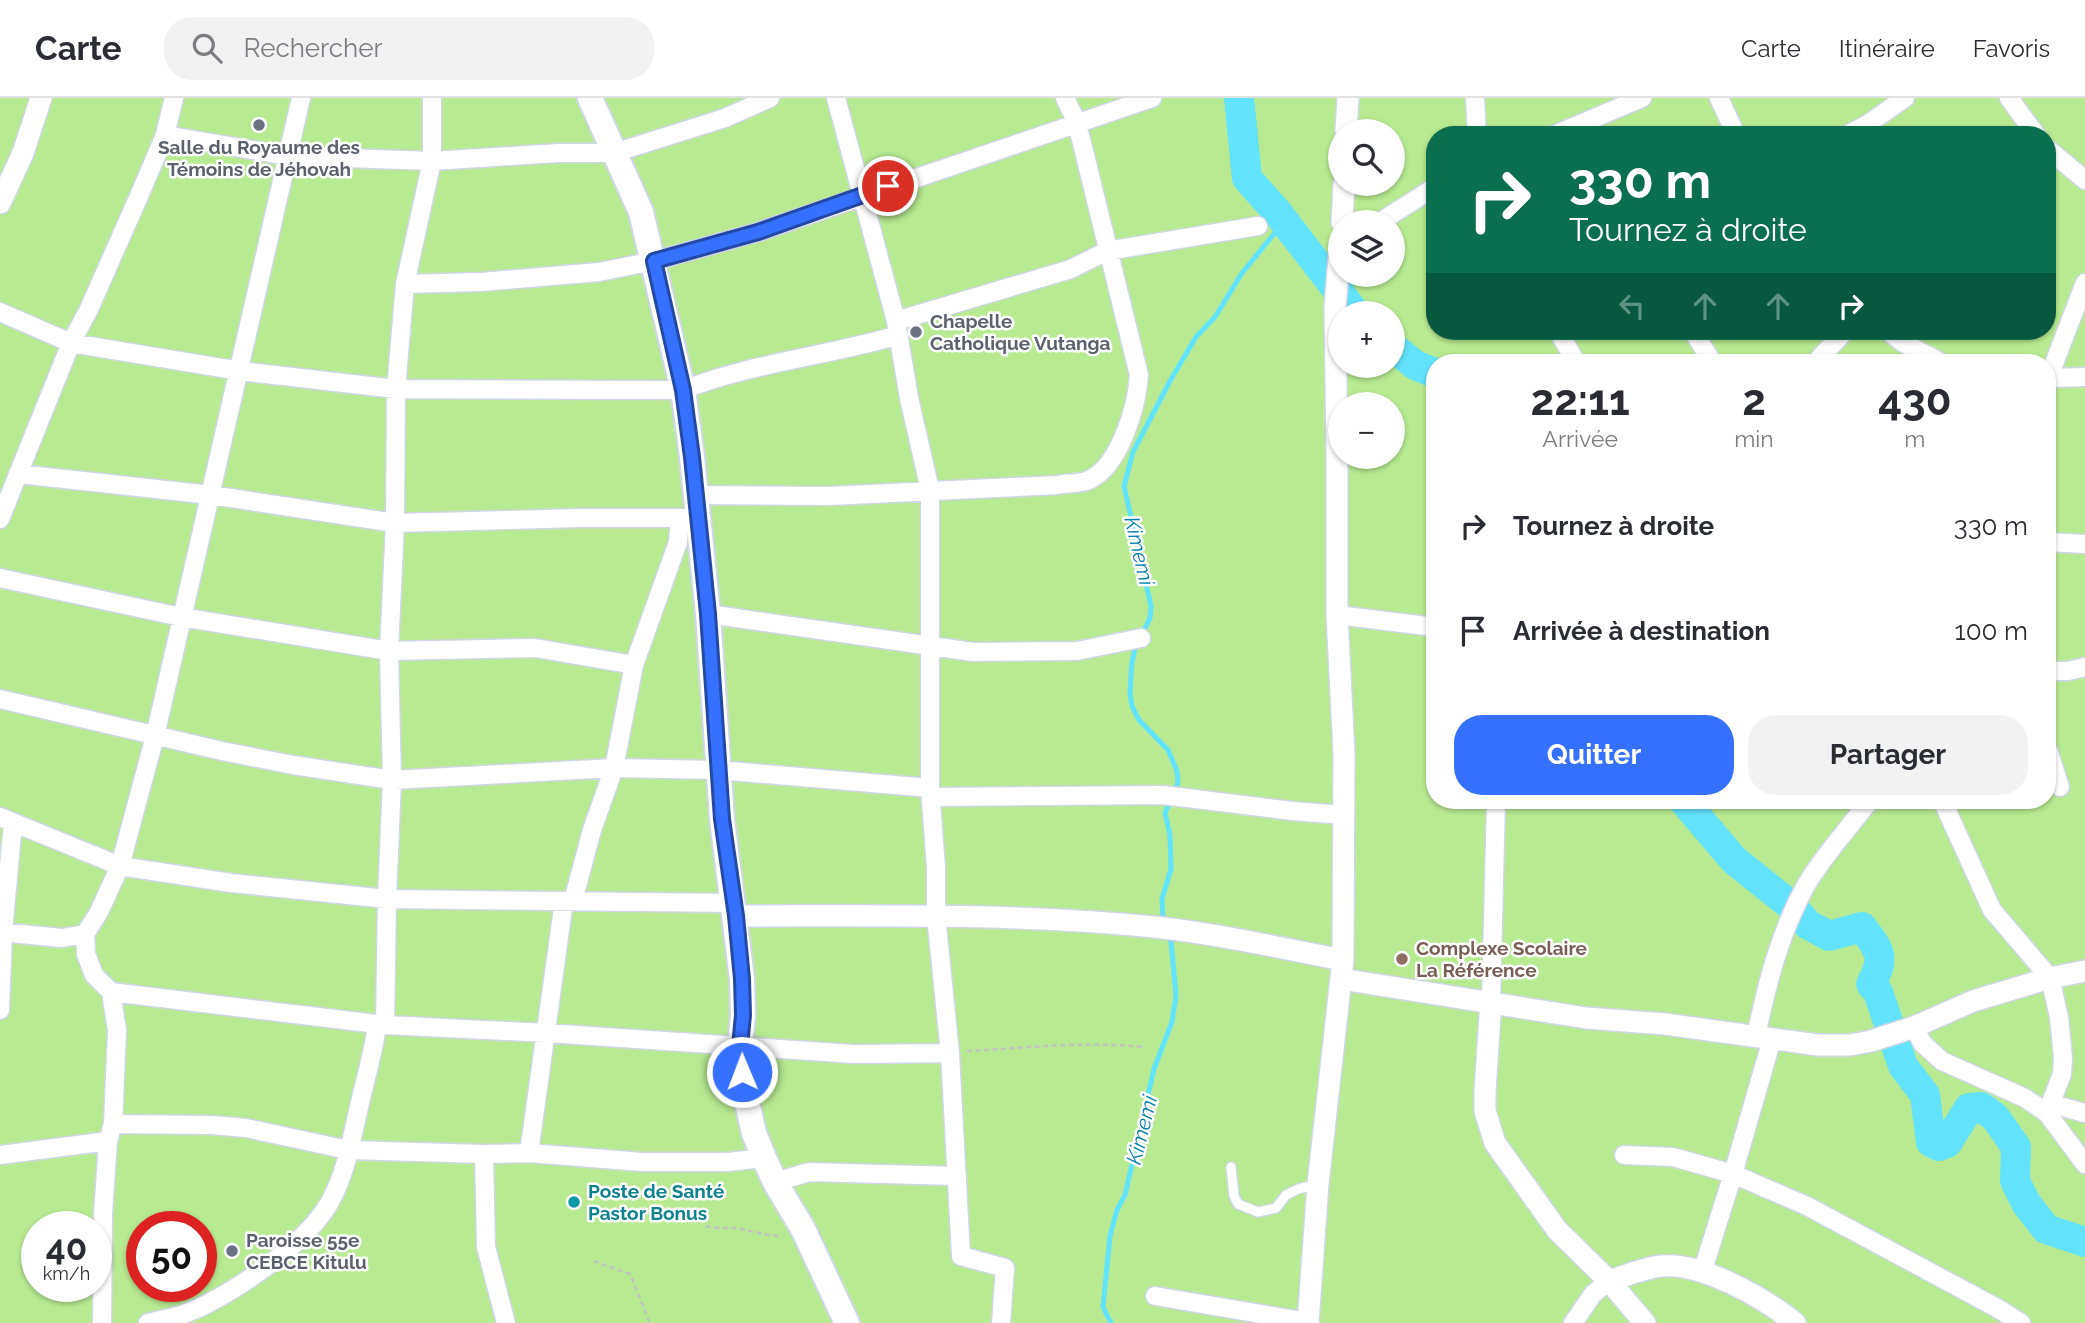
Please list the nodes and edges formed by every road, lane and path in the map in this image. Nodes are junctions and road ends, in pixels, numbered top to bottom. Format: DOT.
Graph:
graph roads {
  1 [pos="41,98"];
  2 [pos="174,98"];
  3 [pos="301,98"];
  4 [pos="432,98"];
  5 [pos="590,98"];
  6 [pos="770,98"];
  7 [pos="836,98"];
  8 [pos="1065,98"];
  9 [pos="1152,98"];
  10 [pos="1348,98"];
  11 [pos="1475,98"];
  12 [pos="1642,98"];
  13 [pos="1718,98"];
  14 [pos="1905,98"];
  15 [pos="2009,98"];
  16 [pos="1347,119"];
  17 [pos="1077,123"];
  18 [pos="1476,126"];
  19 [pos="1600,126"];
  20 [pos="1732,126"];
  21 [pos="1864,126"];
  22 [pos="2029,126"];
  23 [pos="165,135"];
  24 [pos="614,153"];
  25 [pos="288,156"];
  26 [pos="2056,156"];
  27 [pos="432,162"];
  28 [pos="2085,180"];
  29 [pos="1426,193"];
  30 [pos="864,194"];
  31 [pos="0,204"];
  32 [pos="1399,210"];
  33 [pos="1258,226"];
  34 [pos="1107,251"];
  35 [pos="654,261"];
  36 [pos="405,284"];
  37 [pos="2085,284"];
  38 [pos="1337,287"];
  39 [pos="0,312"];
  40 [pos="898,328"];
  41 [pos="1837,340"];
  42 [pos="1899,340"];
  43 [pos="71,343"];
  44 [pos="1823,354"];
  45 [pos="1925,354"];
  46 [pos="2056,358"];
  47 [pos="240,371"];
  48 [pos="2085,377"];
  49 [pos="2056,378"];
  50 [pos="396,389"];
  51 [pos="683,390"];
  52 [pos="19,474"];
  53 [pos="930,491"];
  54 [pos="211,495"];
  55 [pos="691,510"];
  56 [pos="0,519"];
  57 [pos="395,523"];
  58 [pos="2056,542"];
  59 [pos="2085,544"];
  60 [pos="0,578"];
  61 [pos="708,614"];
  62 [pos="1337,615"];
  63 [pos="181,617"];
  64 [pos="1426,626"];
  65 [pos="1141,638"];
  66 [pos="930,646"];
  67 [pos="389,651"];
  68 [pos="634,666"];
  69 [pos="2085,667"];
  70 [pos="2056,671"];
  71 [pos="0,699"];
  72 [pos="155,736"];
  73 [pos="614,768"];
  74 [pos="718,770"];
  75 [pos="2056,775"];
  76 [pos="392,780"];
  77 [pos="2060,787"];
  78 [pos="931,792"];
  79 [pos="1496,809"];
  80 [pos="1863,809"];
  81 [pos="1946,809"];
  82 [pos="1344,815"];
  83 [pos="7,820"];
  84 [pos="120,866"];
  85 [pos="387,899"];
  86 [pos="568,901"];
  87 [pos="735,909"];
  88 [pos="936,916"];
  89 [pos="2,932"];
  90 [pos="85,934"];
  91 [pos="1342,970"];
  92 [pos="2085,971"];
  93 [pos="2050,978"];
  94 [pos="111,992"];
  95 [pos="1491,1001"];
  96 [pos="0,1010"];
  97 [pos="381,1025"];
  98 [pos="1910,1028"];
  99 [pos="547,1033"];
  100 [pos="1764,1038"];
  101 [pos="740,1047"];
  102 [pos="1145,1047"];
  103 [pos="950,1053"];
  104 [pos="2050,1109"];
  105 [pos="2085,1113"];
  106 [pos="111,1132"];
  107 [pos="348,1150"];
  108 [pos="529,1153"];
  109 [pos="484,1154"];
  110 [pos="0,1155"];
  111 [pos="1624,1155"];
  112 [pos="764,1158"];
  113 [pos="2085,1164"];
  114 [pos="1231,1167"];
  115 [pos="1733,1174"];
  116 [pos="957,1176"];
  117 [pos="775,1182"];
  118 [pos="1318,1184"];
  119 [pos="706,1226"];
  120 [pos="803,1229"];
  121 [pos="594,1261"];
  122 [pos="1702,1273"];
  123 [pos="1609,1281"];
  124 [pos="1155,1296"];
  125 [pos="1308,1322"];
  126 [pos="102,1323"];
  127 [pos="148,1323"];
  128 [pos="506,1323"];
  129 [pos="650,1323"];
  130 [pos="847,1323"];
  131 [pos="1000,1323"];
  132 [pos="1573,1323"];
  133 [pos="1645,1323"];
  134 [pos="1795,1323"];
  135 [pos="2021,1323"];
  1 -- 31 [label="street"];
  2 -- 23 [label="street"];
  3 -- 25 [label="street"];
  4 -- 27 [label="street"];
  5 -- 24 [label="main road"];
  6 -- 24 [label="street"];
  7 -- 30 [label="street"];
  8 -- 17 [label="street"];
  9 -- 17 [label="street"];
  10 -- 16 [label="street"];
  11 -- 18 [label="street"];
  12 -- 19 [label="street"];
  13 -- 20 [label="street"];
  14 -- 21 [label="street"];
  15 -- 22 [label="street"];
  17 -- 30 [label="street"];
  17 -- 34 [label="street"];
  23 -- 25 [label="street"];
  23 -- 43 [label="street"];
  24 -- 27 [label="street"];
  24 -- 35 [label="main road"];
  25 -- 27 [label="street"];
  25 -- 47 [label="street"];
  26 -- 28 [label="street"];
  27 -- 36 [label="street"];
  29 -- 32 [label="street"];
  30 -- 35 [label="street"];
  30 -- 40 [label="street"];
  33 -- 34 [label="street"];
  34 -- 40 [label="street"];
  34 -- 53 [label="street"];
  35 -- 36 [label="street"];
  35 -- 51 [label="main road"];
  36 -- 50 [label="street"];
  37 -- 46 [label="street"];
  38 -- 62 [label="street"];
  39 -- 43 [label="street"];
  40 -- 51 [label="street"];
  40 -- 53 [label="street"];
  41 -- 44 [label="street"];
  42 -- 45 [label="street"];
  43 -- 47 [label="street"];
  43 -- 52 [label="street"];
  47 -- 50 [label="street"];
  47 -- 54 [label="street"];
  48 -- 49 [label="street"];
  50 -- 51 [label="street"];
  50 -- 57 [label="street"];
  51 -- 55 [label="main road"];
  52 -- 54 [label="street"];
  52 -- 56 [label="street"];
  53 -- 55 [label="street"];
  53 -- 66 [label="street"];
  54 -- 57 [label="street"];
  54 -- 63 [label="street"];
  55 -- 57 [label="street"];
  55 -- 61 [label="main road"];
  55 -- 68 [label="street"];
  57 -- 67 [label="street"];
  58 -- 59 [label="street"];
  60 -- 63 [label="street"];
  61 -- 66 [label="street"];
  61 -- 74 [label="main road"];
  62 -- 64 [label="street"];
  62 -- 82 [label="street"];
  63 -- 67 [label="street"];
  63 -- 72 [label="street"];
  65 -- 66 [label="street"];
  66 -- 78 [label="street"];
  67 -- 68 [label="street"];
  67 -- 76 [label="street"];
  68 -- 73 [label="street"];
  69 -- 70 [label="street"];
  71 -- 72 [label="street"];
  72 -- 76 [label="street"];
  72 -- 84 [label="street"];
  73 -- 74 [label="street"];
  73 -- 76 [label="street"];
  73 -- 86 [label="street"];
  74 -- 78 [label="street"];
  74 -- 87 [label="main road"];
  75 -- 77 [label="street"];
  76 -- 85 [label="street"];
  78 -- 82 [label="street"];
  78 -- 88 [label="street"];
  79 -- 95 [label="street"];
  80 -- 100 [label="street"];
  81 -- 93 [label="street"];
  82 -- 91 [label="street"];
  83 -- 84 [label="street"];
  83 -- 89 [label="street"];
  84 -- 85 [label="street"];
  84 -- 90 [label="street"];
  85 -- 86 [label="street"];
  85 -- 97 [label="street"];
  86 -- 87 [label="street"];
  86 -- 99 [label="street"];
  87 -- 88 [label="street"];
  87 -- 101 [label="main road"];
  88 -- 91 [label="street"];
  88 -- 103 [label="street"];
  89 -- 90 [label="street"];
  89 -- 96 [label="street"];
  90 -- 94 [label="street"];
  91 -- 95 [label="street"];
  91 -- 118 [label="street"];
  92 -- 93 [label="street"];
  93 -- 98 [label="street"];
  93 -- 104 [label="street"];
  94 -- 97 [label="street"];
  94 -- 106 [label="street"];
  95 -- 100 [label="street"];
  95 -- 123 [label="street"];
  97 -- 99 [label="street"];
  97 -- 107 [label="street"];
  98 -- 100 [label="street"];
  98 -- 104 [label="street"];
  99 -- 101 [label="street"];
  99 -- 108 [label="street"];
  100 -- 115 [label="street"];
  101 -- 103 [label="street"];
  101 -- 112 [label="main road"];
  102 -- 103 [label="path"];
  103 -- 116 [label="street"];
  104 -- 105 [label="street"];
  104 -- 113 [label="street"];
  106 -- 107 [label="street"];
  106 -- 110 [label="street"];
  106 -- 126 [label="street"];
  107 -- 109 [label="street"];
  107 -- 127 [label="street"];
  108 -- 109 [label="street"];
  108 -- 112 [label="street"];
  109 -- 128 [label="street"];
  111 -- 115 [label="street"];
  112 -- 117 [label="main road"];
  114 -- 118 [label="lane"];
  115 -- 122 [label="street"];
  115 -- 135 [label="street"];
  116 -- 117 [label="street"];
  116 -- 131 [label="street"];
  117 -- 120 [label="main road"];
  118 -- 125 [label="street"];
  119 -- 120 [label="path"];
  120 -- 130 [label="main road"];
  121 -- 129 [label="path"];
  122 -- 123 [label="street"];
  122 -- 134 [label="street"];
  123 -- 132 [label="street"];
  123 -- 133 [label="street"];
  124 -- 125 [label="street"];
}
